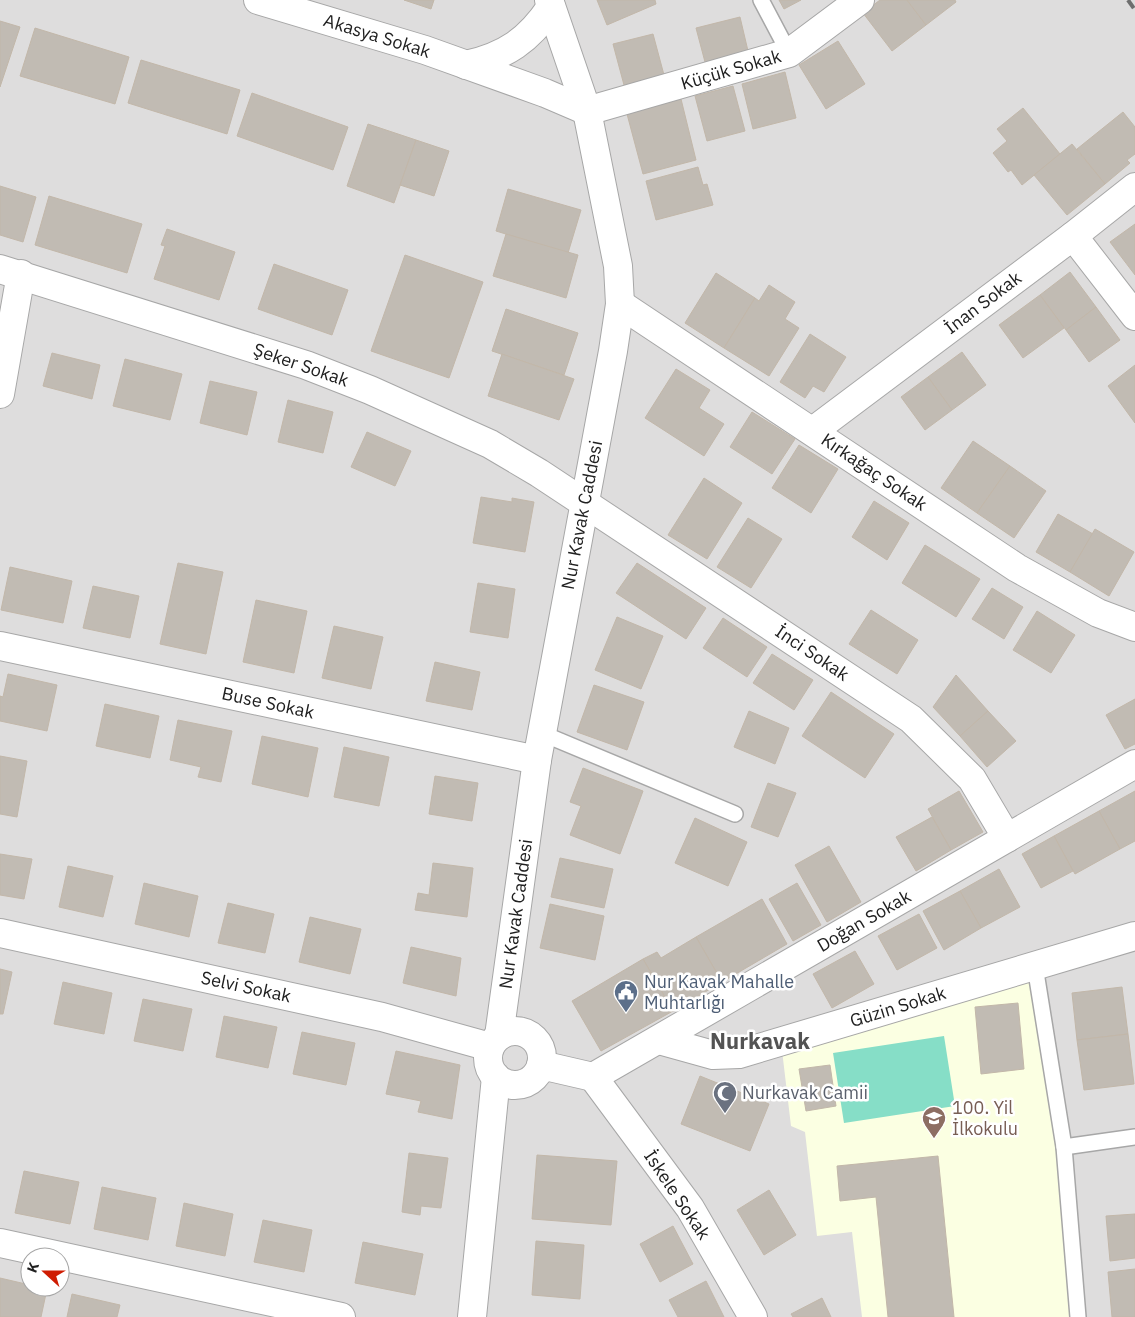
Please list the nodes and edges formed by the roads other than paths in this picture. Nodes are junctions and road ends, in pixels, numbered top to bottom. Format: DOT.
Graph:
graph roads {
  1 [pos="258,0"];
  2 [pos="761,0"];
  3 [pos="860,0"];
  4 [pos="550,4"];
  5 [pos="789,53"];
  6 [pos="466,65"];
  7 [pos="587,111"];
  8 [pos="1135,187"];
  9 [pos="1073,236"];
  10 [pos="10,272"];
  11 [pos="620,304"];
  12 [pos="1135,316"];
  13 [pos="0,394"];
  14 [pos="813,432"];
  15 [pos="584,502"];
  16 [pos="1135,627"];
  17 [pos="0,646"];
  18 [pos="541,734"];
  19 [pos="537,760"];
  20 [pos="1135,764"];
  21 [pos="735,814"];
  22 [pos="1007,838"];
  23 [pos="0,933"];
  24 [pos="1135,936"];
  25 [pos="1035,966"];
  26 [pos="659,1040"];
  27 [pos="495,1041"];
  28 [pos="541,1065"];
  29 [pos="496,1077"];
  30 [pos="593,1077"];
  31 [pos="1135,1137"];
  32 [pos="1064,1147"];
  33 [pos="0,1243"];
  34 [pos="341,1317"];
  35 [pos="472,1317"];
  36 [pos="753,1317"];
  37 [pos="1078,1317"];
  1 -- 6 [label="street, Akasya Sokak"];
  2 -- 5 [label="lane"];
  3 -- 5 [label="street, Küçük Sokak"];
  4 -- 6 [label="street"];
  4 -- 7 [label="street, Nur Kavak Caddesi"];
  5 -- 7 [label="street, Küçük Sokak"];
  6 -- 7 [label="street, Akasya Sokak"];
  7 -- 11 [label="street, Nur Kavak Caddesi"];
  8 -- 9 [label="street, İnan Sokak"];
  9 -- 12 [label="street"];
  9 -- 14 [label="street, İnan Sokak"];
  10 -- 13 [label="street"];
  10 -- 15 [label="street, Şeker Sokak"];
  11 -- 14 [label="street, Kırkağaç Sokak"];
  11 -- 15 [label="street, Nur Kavak Caddesi"];
  14 -- 16 [label="street, Kırkağaç Sokak"];
  15 -- 18 [label="street, Nur Kavak Caddesi"];
  15 -- 22 [label="street, İnci Sokak"];
  17 -- 19 [label="street, Buse Sokak"];
  18 -- 19 [label="street, Nur Kavak Caddesi"];
  18 -- 21 [label="lane"];
  19 -- 27 [label="street, Nur Kavak Caddesi"];
  20 -- 22 [label="street, Doğan Sokak"];
  22 -- 26 [label="street, Doğan Sokak"];
  23 -- 27 [label="street, Selvi Sokak"];
  24 -- 25 [label="street, Güzin Sokak"];
  25 -- 26 [label="street, Güzin Sokak"];
  25 -- 32 [label="lane"];
  26 -- 30 [label="street, Doğan Sokak"];
  27 -- 28 [label="street"];
  27 -- 29 [label="street"];
  28 -- 29 [label="street"];
  28 -- 30 [label="street"];
  29 -- 35 [label="street"];
  30 -- 36 [label="street, İskele Sokak"];
  31 -- 32 [label="lane"];
  32 -- 37 [label="lane"];
  33 -- 34 [label="street"];
}
